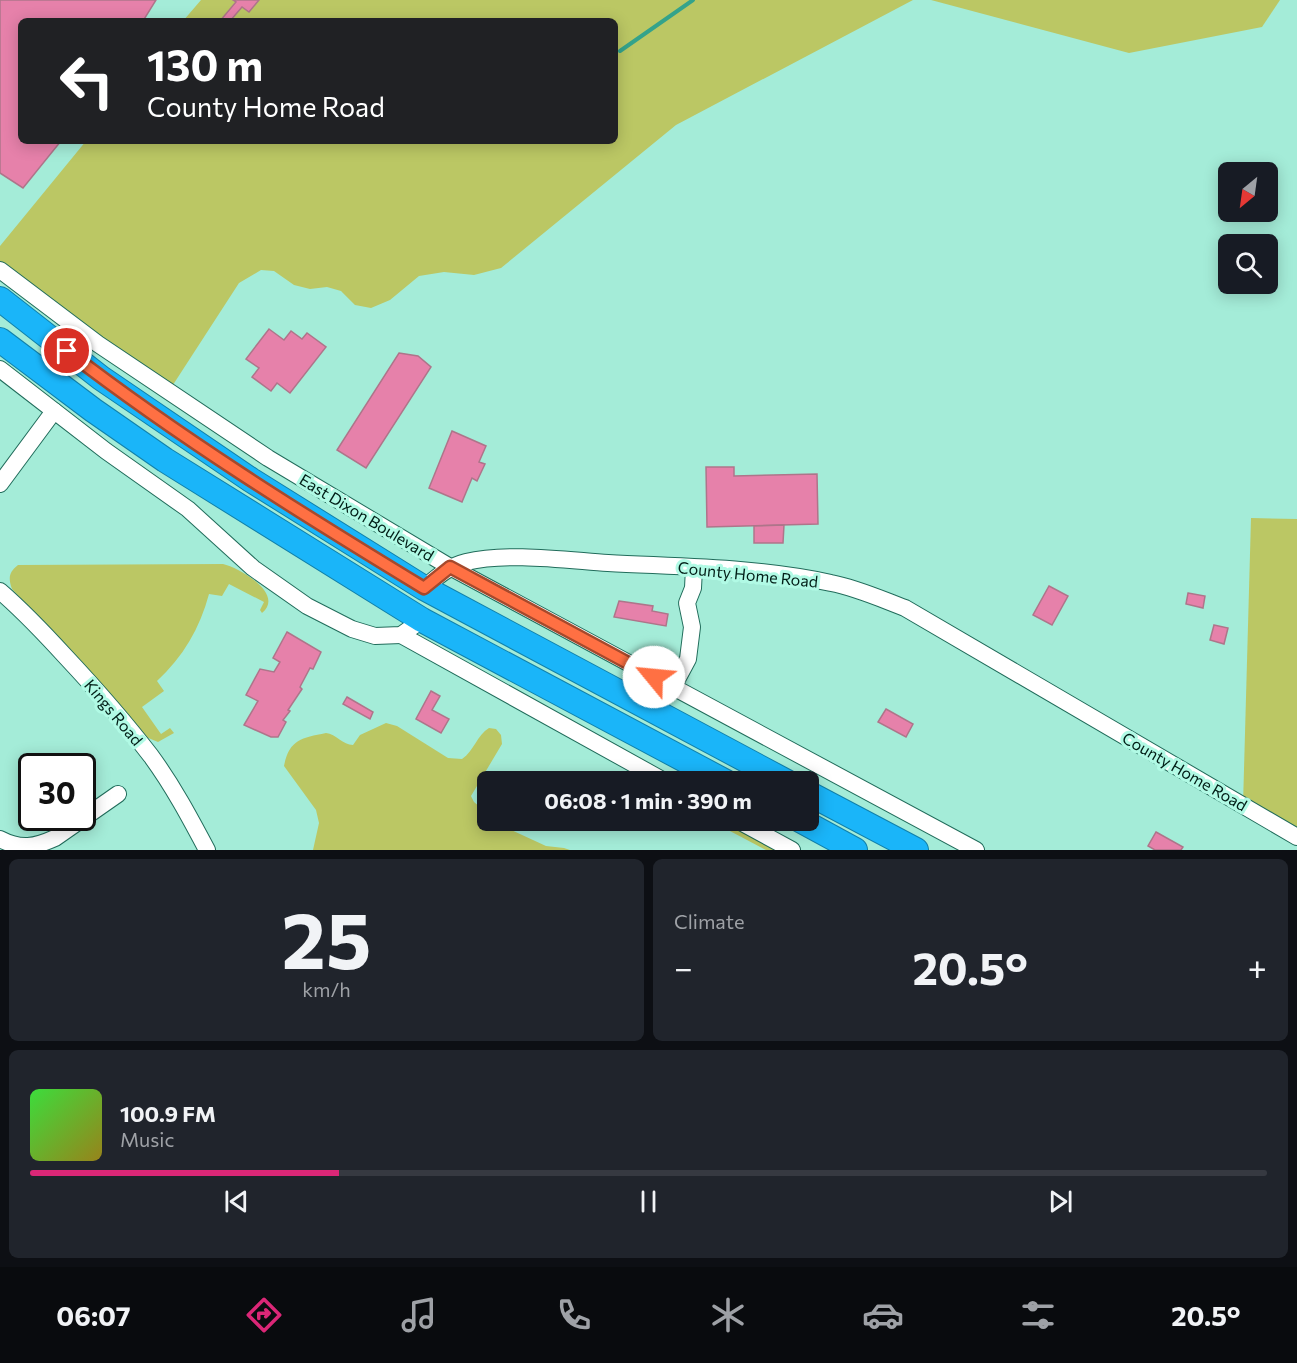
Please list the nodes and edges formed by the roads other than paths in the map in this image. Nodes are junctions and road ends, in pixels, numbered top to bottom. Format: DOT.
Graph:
graph roads {
  1 [pos="0,270"];
  2 [pos="0,299"];
  3 [pos="0,340"];
  4 [pos="0,369"];
  5 [pos="54,411"];
  6 [pos="0,484"];
  7 [pos="267,525"];
  8 [pos="450,567"];
  9 [pos="694,568"];
  10 [pos="424,588"];
  11 [pos="0,591"];
  12 [pos="422,620"];
  13 [pos="401,636"];
  14 [pos="673,687"];
  15 [pos="640,703"];
  16 [pos="646,771"];
  17 [pos="705,771"];
  18 [pos="767,771"];
  19 [pos="118,794"];
  20 [pos="819,799"];
  21 [pos="819,830"];
  22 [pos="758,831"];
  23 [pos="1297,837"];
  24 [pos="0,839"];
  25 [pos="207,850"];
  26 [pos="792,850"];
  27 [pos="855,850"];
  28 [pos="916,850"];
  29 [pos="976,850"];
  1 -- 8 [label="street, East Dixon Boulevard"];
  2 -- 10 [label="highway, East Dixon Boulevard"];
  3 -- 7 [label="highway"];
  4 -- 5 [label="street"];
  5 -- 6 [label="street"];
  5 -- 13 [label="street"];
  7 -- 10 [label="highway"];
  7 -- 12 [label="highway"];
  8 -- 9 [label="street, County Home Road"];
  8 -- 10 [label="street, County Home Road"];
  8 -- 14 [label="street, East Dixon Boulevard"];
  9 -- 14 [label="street"];
  9 -- 23 [label="street, County Home Road"];
  10 -- 15 [label="highway, East Dixon Boulevard"];
  11 -- 25 [label="street, Kings Road"];
  12 -- 13 [label="street"];
  12 -- 15 [label="highway"];
  12 -- 17 [label="highway"];
  13 -- 16 [label="street"];
  14 -- 29 [label="street, East Dixon Boulevard"];
  15 -- 18 [label="highway, East Dixon Boulevard"];
  19 -- 24 [label="street"];
  20 -- 28 [label="highway"];
  21 -- 27 [label="highway"];
  22 -- 26 [label="street"];
}
